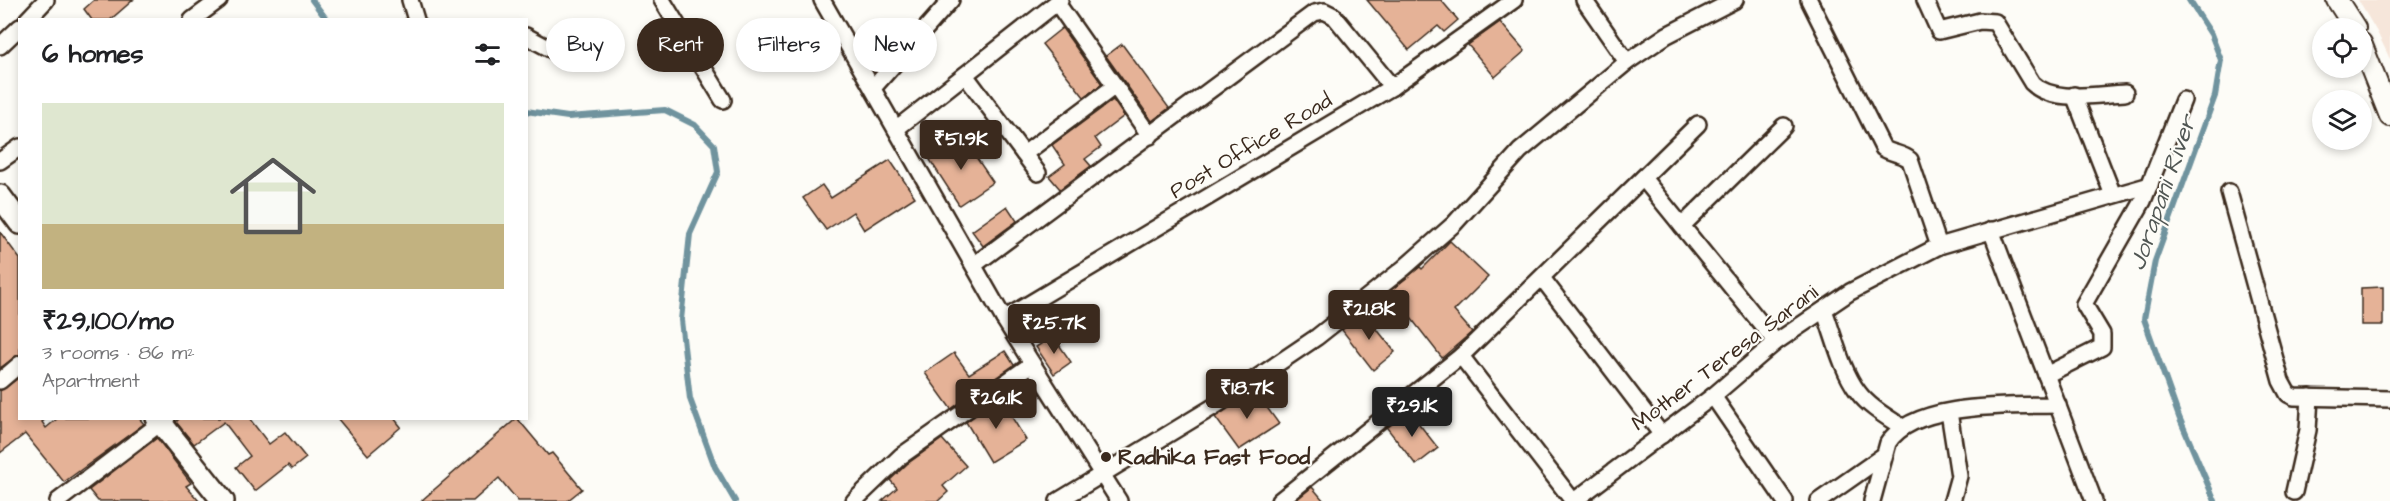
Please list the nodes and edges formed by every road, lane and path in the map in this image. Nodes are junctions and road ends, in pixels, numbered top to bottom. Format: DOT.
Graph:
graph roads {
  1 [pos="46,0"];
  2 [pos="219,0"];
  3 [pos="410,0"];
  4 [pos="662,0"];
  5 [pos="822,0"];
  6 [pos="951,0"];
  7 [pos="1514,0"];
  8 [pos="1584,0"];
  9 [pos="1735,0"];
  10 [pos="1809,0"];
  11 [pos="1925,0"];
  12 [pos="2337,0"];
  13 [pos="1059,1"];
  14 [pos="29,18"];
  15 [pos="195,18"];
  16 [pos="415,18"];
  17 [pos="2349,18"];
  18 [pos="18,29"];
  19 [pos="528,37"];
  20 [pos="0,46"];
  21 [pos="546,47"];
  22 [pos="1627,62"];
  23 [pos="2372,71"];
  24 [pos="965,75"];
  25 [pos="1115,86"];
  26 [pos="1392,87"];
  27 [pos="873,88"];
  28 [pos="2125,93"];
  29 [pos="2074,95"];
  30 [pos="723,100"];
  31 [pos="2183,100"];
  32 [pos="2390,116"];
  33 [pos="1698,124"];
  34 [pos="1784,126"];
  35 [pos="896,129"];
  36 [pos="1150,136"];
  37 [pos="18,148"];
  38 [pos="1024,154"];
  39 [pos="0,161"];
  40 [pos="1038,173"];
  41 [pos="1643,178"];
  42 [pos="2150,185"];
  43 [pos="2229,192"];
  44 [pos="2114,195"];
  45 [pos="0,196"];
  46 [pos="18,220"];
  47 [pos="1682,226"];
  48 [pos="1991,230"];
  49 [pos="1939,246"];
  50 [pos="974,265"];
  51 [pos="1542,278"];
  52 [pos="1824,310"];
  53 [pos="1004,319"];
  54 [pos="1776,342"];
  55 [pos="1461,356"];
  56 [pos="1032,364"];
  57 [pos="18,366"];
  58 [pos="2046,375"];
  59 [pos="0,381"];
  60 [pos="1713,396"];
  61 [pos="2310,397"];
  62 [pos="2390,399"];
  63 [pos="2058,405"];
  64 [pos="1949,412"];
  65 [pos="161,420"];
  66 [pos="1902,427"];
  67 [pos="1662,435"];
  68 [pos="1883,456"];
  69 [pos="1102,474"];
  70 [pos="2294,492"];
  71 [pos="58,501"];
  72 [pos="223,501"];
  73 [pos="854,501"];
  74 [pos="1058,501"];
  75 [pos="1119,501"];
  76 [pos="1279,501"];
  77 [pos="1574,501"];
  78 [pos="1785,501"];
  79 [pos="1819,501"];
  80 [pos="1872,501"];
  81 [pos="1952,501"];
  82 [pos="2094,501"];
  1 -- 14 [label="street"];
  2 -- 15 [label="street"];
  3 -- 16 [label="street"];
  4 -- 30 [label="street"];
  5 -- 27 [label="street"];
  6 -- 27 [label="street"];
  7 -- 26 [label="street, Post Office Road"];
  8 -- 22 [label="street"];
  9 -- 22 [label="street"];
  10 -- 49 [label="street"];
  11 -- 29 [label="street"];
  12 -- 17 [label="street"];
  13 -- 24 [label="street"];
  13 -- 25 [label="street"];
  18 -- 20 [label="street"];
  19 -- 21 [label="street"];
  22 -- 69 [label="street"];
  23 -- 32 [label="street"];
  24 -- 35 [label="street"];
  24 -- 38 [label="street"];
  25 -- 36 [label="street"];
  25 -- 38 [label="street"];
  26 -- 36 [label="street"];
  26 -- 53 [label="street, Post Office Road"];
  27 -- 35 [label="street"];
  28 -- 29 [label="street"];
  29 -- 44 [label="street"];
  31 -- 42 [label="street"];
  33 -- 41 [label="street"];
  34 -- 47 [label="street"];
  35 -- 50 [label="street"];
  36 -- 50 [label="street"];
  37 -- 39 [label="street"];
  38 -- 40 [label="street"];
  41 -- 47 [label="street"];
  41 -- 51 [label="street"];
  42 -- 44 [label="street, Mother Teresa Sarani"];
  42 -- 58 [label="street"];
  43 -- 61 [label="street"];
  44 -- 48 [label="street, Mother Teresa Sarani"];
  45 -- 46 [label="main road"];
  47 -- 54 [label="street"];
  48 -- 49 [label="street, Mother Teresa Sarani"];
  48 -- 58 [label="street"];
  49 -- 52 [label="street, Mother Teresa Sarani"];
  50 -- 53 [label="street"];
  51 -- 55 [label="street"];
  51 -- 67 [label="street"];
  52 -- 54 [label="street, Mother Teresa Sarani"];
  52 -- 66 [label="street"];
  53 -- 56 [label="street"];
  54 -- 60 [label="street, Mother Teresa Sarani"];
  55 -- 76 [label="street"];
  55 -- 77 [label="street"];
  56 -- 69 [label="street"];
  56 -- 73 [label="street"];
  57 -- 59 [label="street"];
  58 -- 63 [label="street"];
  60 -- 67 [label="street, Mother Teresa Sarani"];
  60 -- 78 [label="street"];
  61 -- 62 [label="street"];
  61 -- 70 [label="street"];
  63 -- 64 [label="street"];
  63 -- 82 [label="street"];
  64 -- 66 [label="street"];
  64 -- 81 [label="street"];
  65 -- 71 [label="street"];
  65 -- 72 [label="main road"];
  66 -- 68 [label="street"];
  67 -- 77 [label="street, Mother Teresa Sarani"];
  68 -- 79 [label="street"];
  68 -- 80 [label="street"];
  69 -- 74 [label="street"];
  69 -- 75 [label="street"];
}
